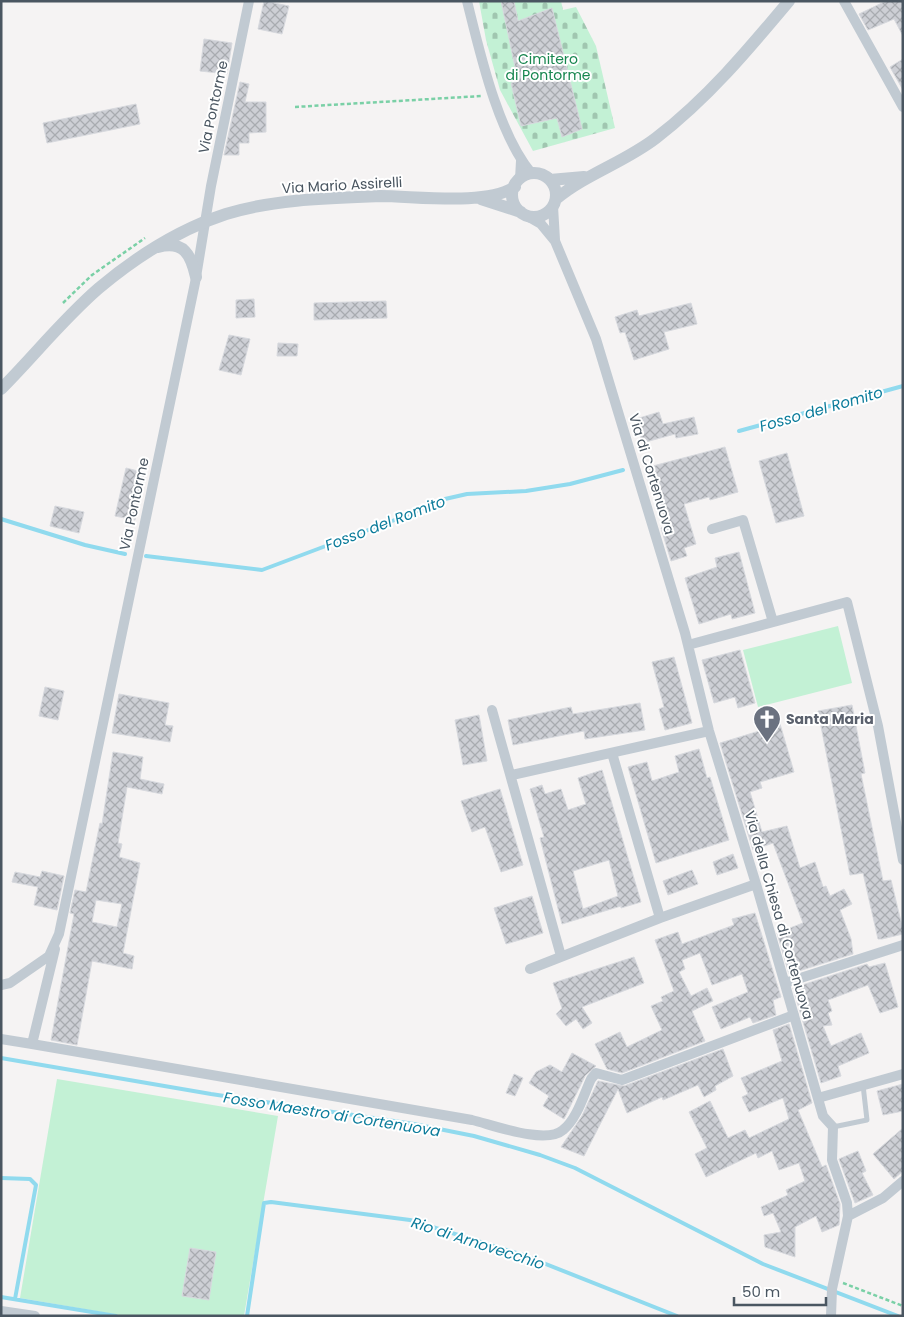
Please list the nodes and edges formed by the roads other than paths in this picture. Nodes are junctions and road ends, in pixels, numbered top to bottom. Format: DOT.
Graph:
graph roads {
  1 [pos="249,1"];
  2 [pos="467,1"];
  3 [pos="789,1"];
  4 [pos="844,1"];
  5 [pos="903,107"];
  6 [pos="521,161"];
  7 [pos="532,174"];
  8 [pos="589,177"];
  9 [pos="550,180"];
  10 [pos="517,183"];
  11 [pos="479,198"];
  12 [pos="554,203"];
  13 [pos="524,214"];
  14 [pos="205,222"];
  15 [pos="555,241"];
  16 [pos="156,248"];
  17 [pos="196,277"];
  18 [pos="1,389"];
  19 [pos="712,529"];
  20 [pos="773,622"];
  21 [pos="688,645"];
  22 [pos="492,710"];
  23 [pos="708,726"];
  24 [pos="612,753"];
  25 [pos="512,775"];
  26 [pos="903,860"];
  27 [pos="756,884"];
  28 [pos="660,918"];
  29 [pos="59,934"];
  30 [pos="903,945"];
  31 [pos="561,956"];
  32 [pos="530,969"];
  33 [pos="785,983"];
  34 [pos="1,985"];
  35 [pos="794,1015"];
  36 [pos="1,1039"];
  37 [pos="32,1044"];
  38 [pos="903,1074"];
  39 [pos="863,1085"];
  40 [pos="818,1098"];
  41 [pos="833,1127"];
  42 [pos="903,1182"];
  43 [pos="848,1216"];
  44 [pos="1,1311"];
  45 [pos="35,1316"];
  46 [pos="830,1316"];
  1 -- 14 [label="street, Via Pontorme"];
  2 -- 6 [label="street"];
  3 -- 8 [label="street"];
  4 -- 5 [label="street"];
  6 -- 7 [label="street"];
  6 -- 10 [label="street"];
  7 -- 9 [label="street"];
  7 -- 10 [label="street"];
  8 -- 9 [label="street"];
  8 -- 12 [label="street"];
  9 -- 12 [label="street, Via di Cortenuova"];
  10 -- 11 [label="street"];
  10 -- 13 [label="street"];
  11 -- 13 [label="street"];
  11 -- 14 [label="street, Via Mario Assirelli"];
  12 -- 13 [label="street"];
  12 -- 15 [label="street, Via di Cortenuova"];
  13 -- 15 [label="street, Via di Cortenuova"];
  14 -- 16 [label="street, Via Mario Assirelli"];
  14 -- 17 [label="street, Via Pontorme"];
  15 -- 21 [label="street, Via di Cortenuova"];
  16 -- 17 [label="street"];
  16 -- 18 [label="street, Via Mario Assirelli"];
  17 -- 29 [label="street, Via Pontorme"];
  19 -- 20 [label="street"];
  20 -- 21 [label="street"];
  20 -- 26 [label="street"];
  21 -- 23 [label="street, Via di Cortenuova"];
  22 -- 25 [label="street"];
  23 -- 24 [label="street"];
  23 -- 27 [label="street, Via della Chiesa di Cortenuova"];
  24 -- 25 [label="street"];
  24 -- 28 [label="street"];
  25 -- 31 [label="street"];
  27 -- 28 [label="street"];
  27 -- 33 [label="street, Via della Chiesa di Cortenuova"];
  28 -- 31 [label="street"];
  29 -- 34 [label="street, Via Pontorme"];
  29 -- 37 [label="street"];
  30 -- 33 [label="street"];
  31 -- 32 [label="street"];
  33 -- 35 [label="street, Via della Chiesa di Cortenuova"];
  35 -- 37 [label="street"];
  35 -- 40 [label="street, Via della Chiesa di Cortenuova"];
  36 -- 37 [label="street"];
  38 -- 39 [label="street"];
  39 -- 40 [label="street"];
  39 -- 41 [label="lane"];
  40 -- 41 [label="street, Via della Chiesa di Cortenuova"];
  41 -- 43 [label="street"];
  42 -- 43 [label="street"];
  43 -- 46 [label="street"];
  44 -- 45 [label="street"];
}
